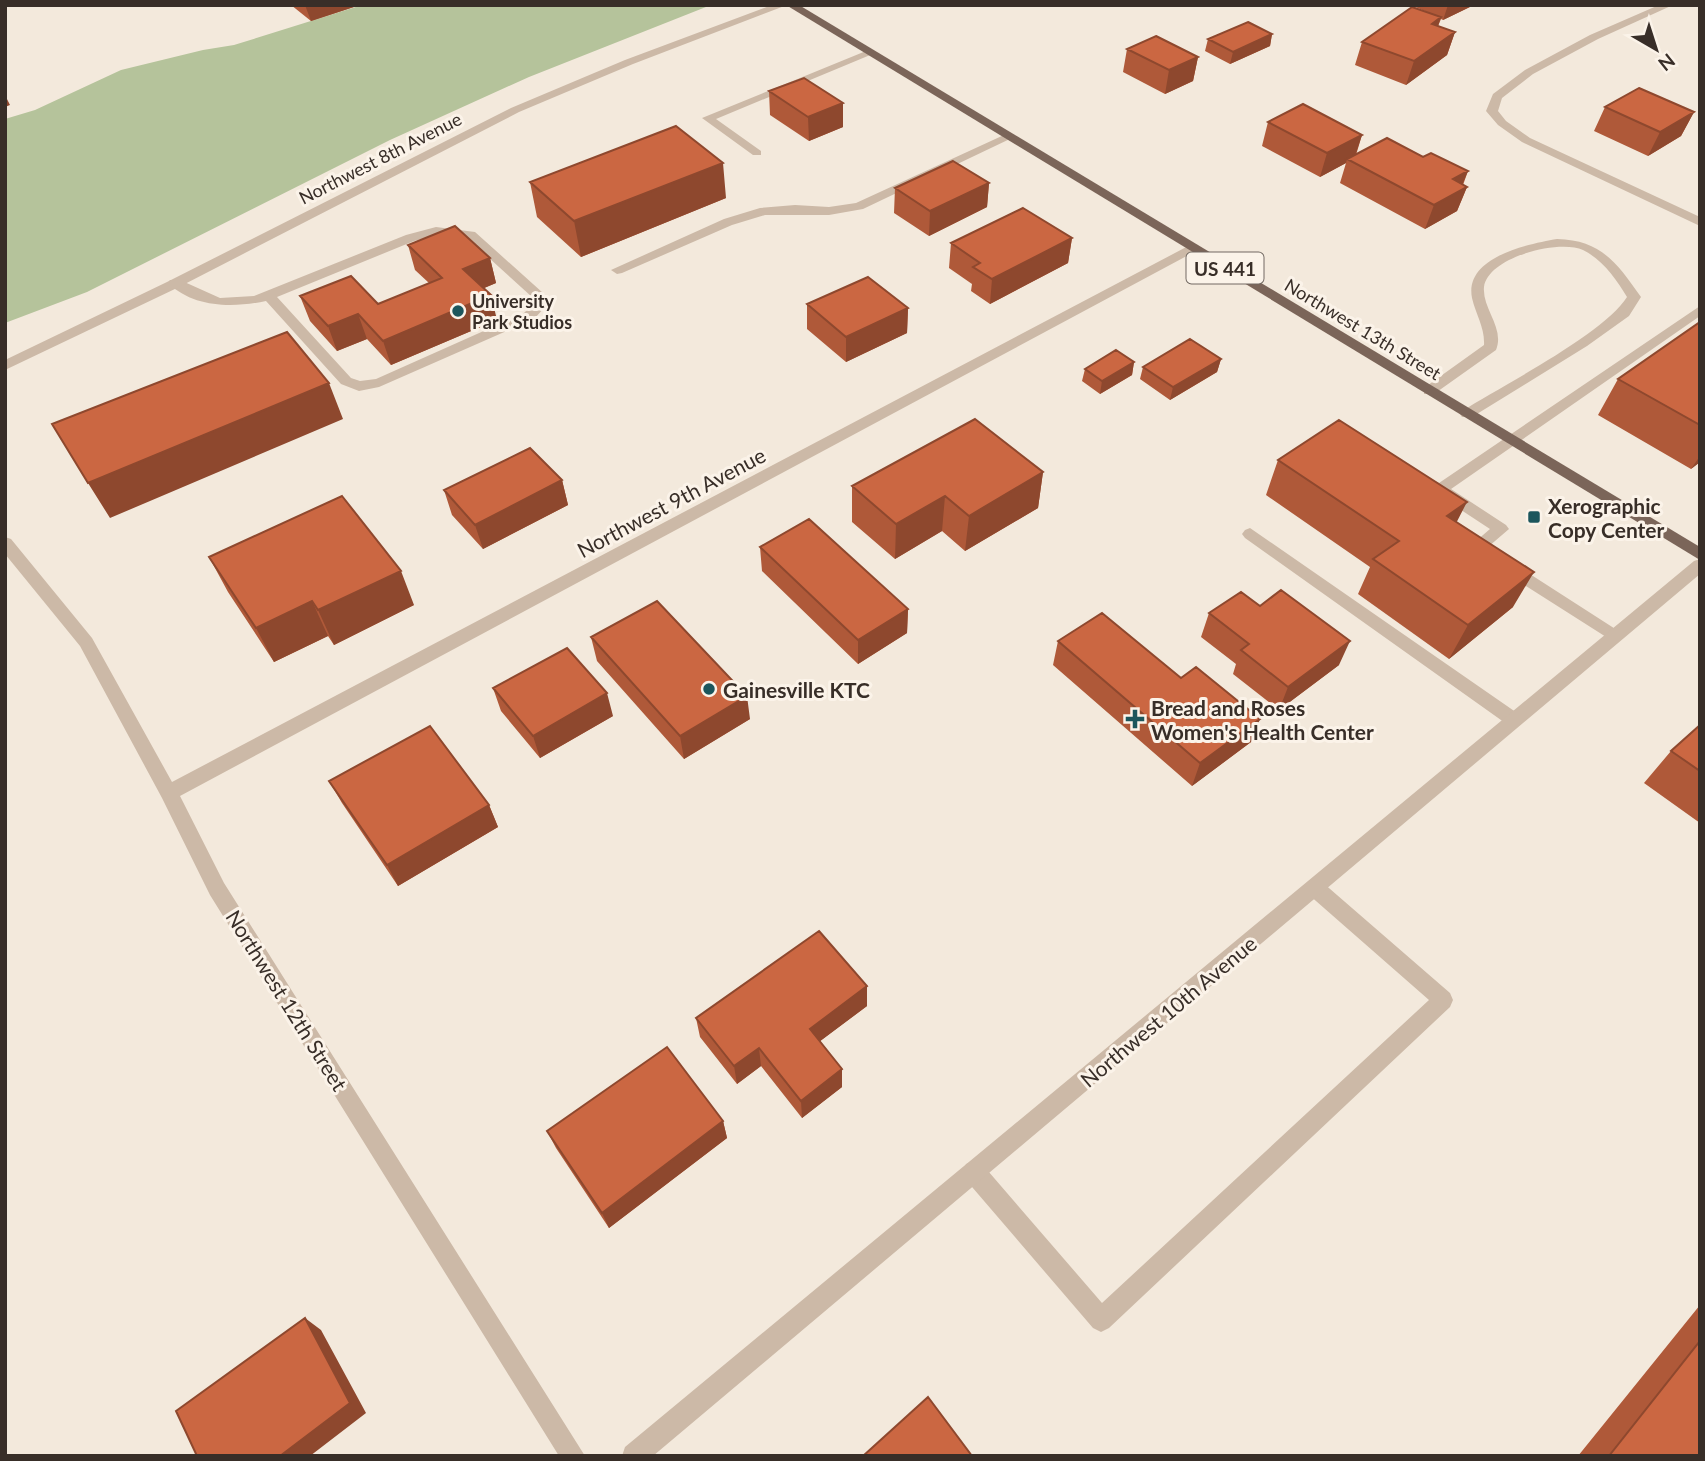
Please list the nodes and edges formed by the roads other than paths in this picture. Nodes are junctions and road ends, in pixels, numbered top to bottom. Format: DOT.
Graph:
graph roads {
  1 [pos="782,5"];
  2 [pos="791,5"];
  3 [pos="1668,5"];
  4 [pos="870,53"];
  5 [pos="1008,137"];
  6 [pos="757,153"];
  7 [pos="1700,222"];
  8 [pos="1192,248"];
  9 [pos="617,270"];
  10 [pos="175,284"];
  11 [pos="269,296"];
  12 [pos="1700,310"];
  13 [pos="5,366"];
  14 [pos="1429,391"];
  15 [pos="1467,414"];
  16 [pos="1510,440"];
  17 [pos="1407,469"];
  18 [pos="1439,490"];
  19 [pos="1250,534"];
  20 [pos="5,543"];
  21 [pos="1700,554"];
  22 [pos="1700,565"];
  23 [pos="1614,636"];
  24 [pos="1514,720"];
  25 [pos="169,793"];
  26 [pos="1315,888"];
  27 [pos="974,1172"];
  28 [pos="573,1456"];
  29 [pos="634,1456"];
  1 -- 10 [label="street, Northwest 8th Avenue"];
  2 -- 4 [label="main road, Northwest 13th Street / US 441"];
  3 -- 7 [label="street"];
  4 -- 5 [label="main road, Northwest 13th Street / US 441"];
  4 -- 6 [label="street"];
  5 -- 8 [label="main road, Northwest 13th Street / US 441"];
  5 -- 9 [label="street"];
  8 -- 14 [label="main road, Northwest 13th Street / US 441"];
  8 -- 25 [label="street, Northwest 9th Avenue"];
  10 -- 11 [label="street"];
  10 -- 13 [label="street, Northwest 8th Avenue"];
  11 -- 11 [label="street"];
  12 -- 16 [label="street"];
  14 -- 15 [label="main road, Northwest 13th Street / US 441"];
  14 -- 15 [label="street"];
  15 -- 16 [label="main road, Northwest 13th Street / US 441"];
  16 -- 18 [label="street"];
  16 -- 21 [label="main road, Northwest 13th Street / US 441"];
  17 -- 18 [label="street"];
  18 -- 23 [label="street"];
  19 -- 24 [label="street"];
  20 -- 25 [label="street, Northwest 12th Street"];
  22 -- 23 [label="street, Northwest 10th Avenue"];
  23 -- 24 [label="street, Northwest 10th Avenue"];
  24 -- 26 [label="street, Northwest 10th Avenue"];
  25 -- 28 [label="street, Northwest 12th Street"];
  26 -- 27 [label="street, Northwest 10th Avenue"];
  26 -- 27 [label="street"];
  27 -- 29 [label="street, Northwest 10th Avenue"];
}
